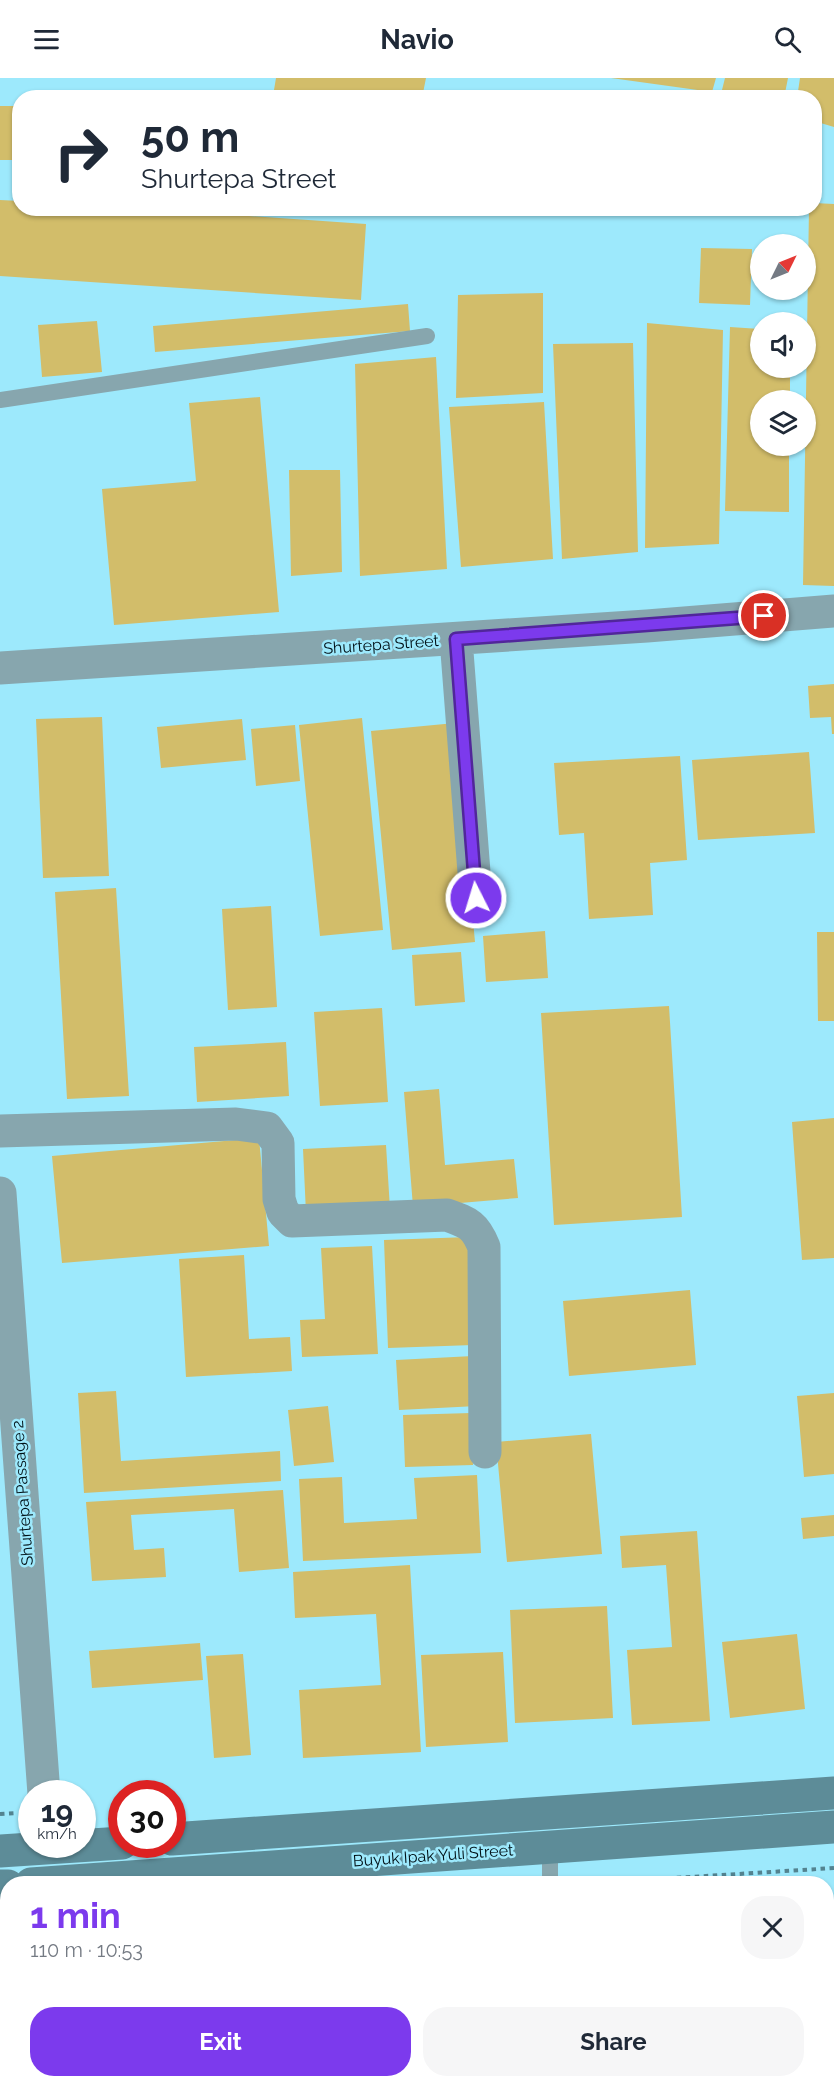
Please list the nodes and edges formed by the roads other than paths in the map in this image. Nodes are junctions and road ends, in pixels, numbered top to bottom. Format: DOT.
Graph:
graph roads {
  1 [pos="427,336"];
  2 [pos="0,400"];
  3 [pos="834,611"];
  4 [pos="456,639"];
  5 [pos="0,668"];
  6 [pos="476,898"];
  7 [pos="0,1131"];
  8 [pos="0,1193"];
  9 [pos="484,1452"];
  10 [pos="43,1780"];
  11 [pos="834,1793"];
  12 [pos="834,1827"];
  13 [pos="186,1838"];
  14 [pos="550,1847"];
  15 [pos="18,1849"];
  16 [pos="0,1851"];
  17 [pos="48,1858"];
  18 [pos="46,1876"];
  19 [pos="143,1876"];
  20 [pos="550,1876"];
  1 -- 2 [label="lane"];
  3 -- 4 [label="street, Shurtepa Street"];
  4 -- 5 [label="street, Shurtepa Street"];
  4 -- 6 [label="street"];
  7 -- 9 [label="street"];
  8 -- 10 [label="street, Shurtepa Passage 2"];
  11 -- 13 [label="main road, Buyuk Ipak Yuli Street"];
  12 -- 14 [label="main road, Buyuk Ipak Yuli Street"];
  14 -- 19 [label="main road, Buyuk Ipak Yuli Street"];
  14 -- 20 [label="lane"];
  15 -- 16 [label="main road"];
  17 -- 18 [label="street"];
}
